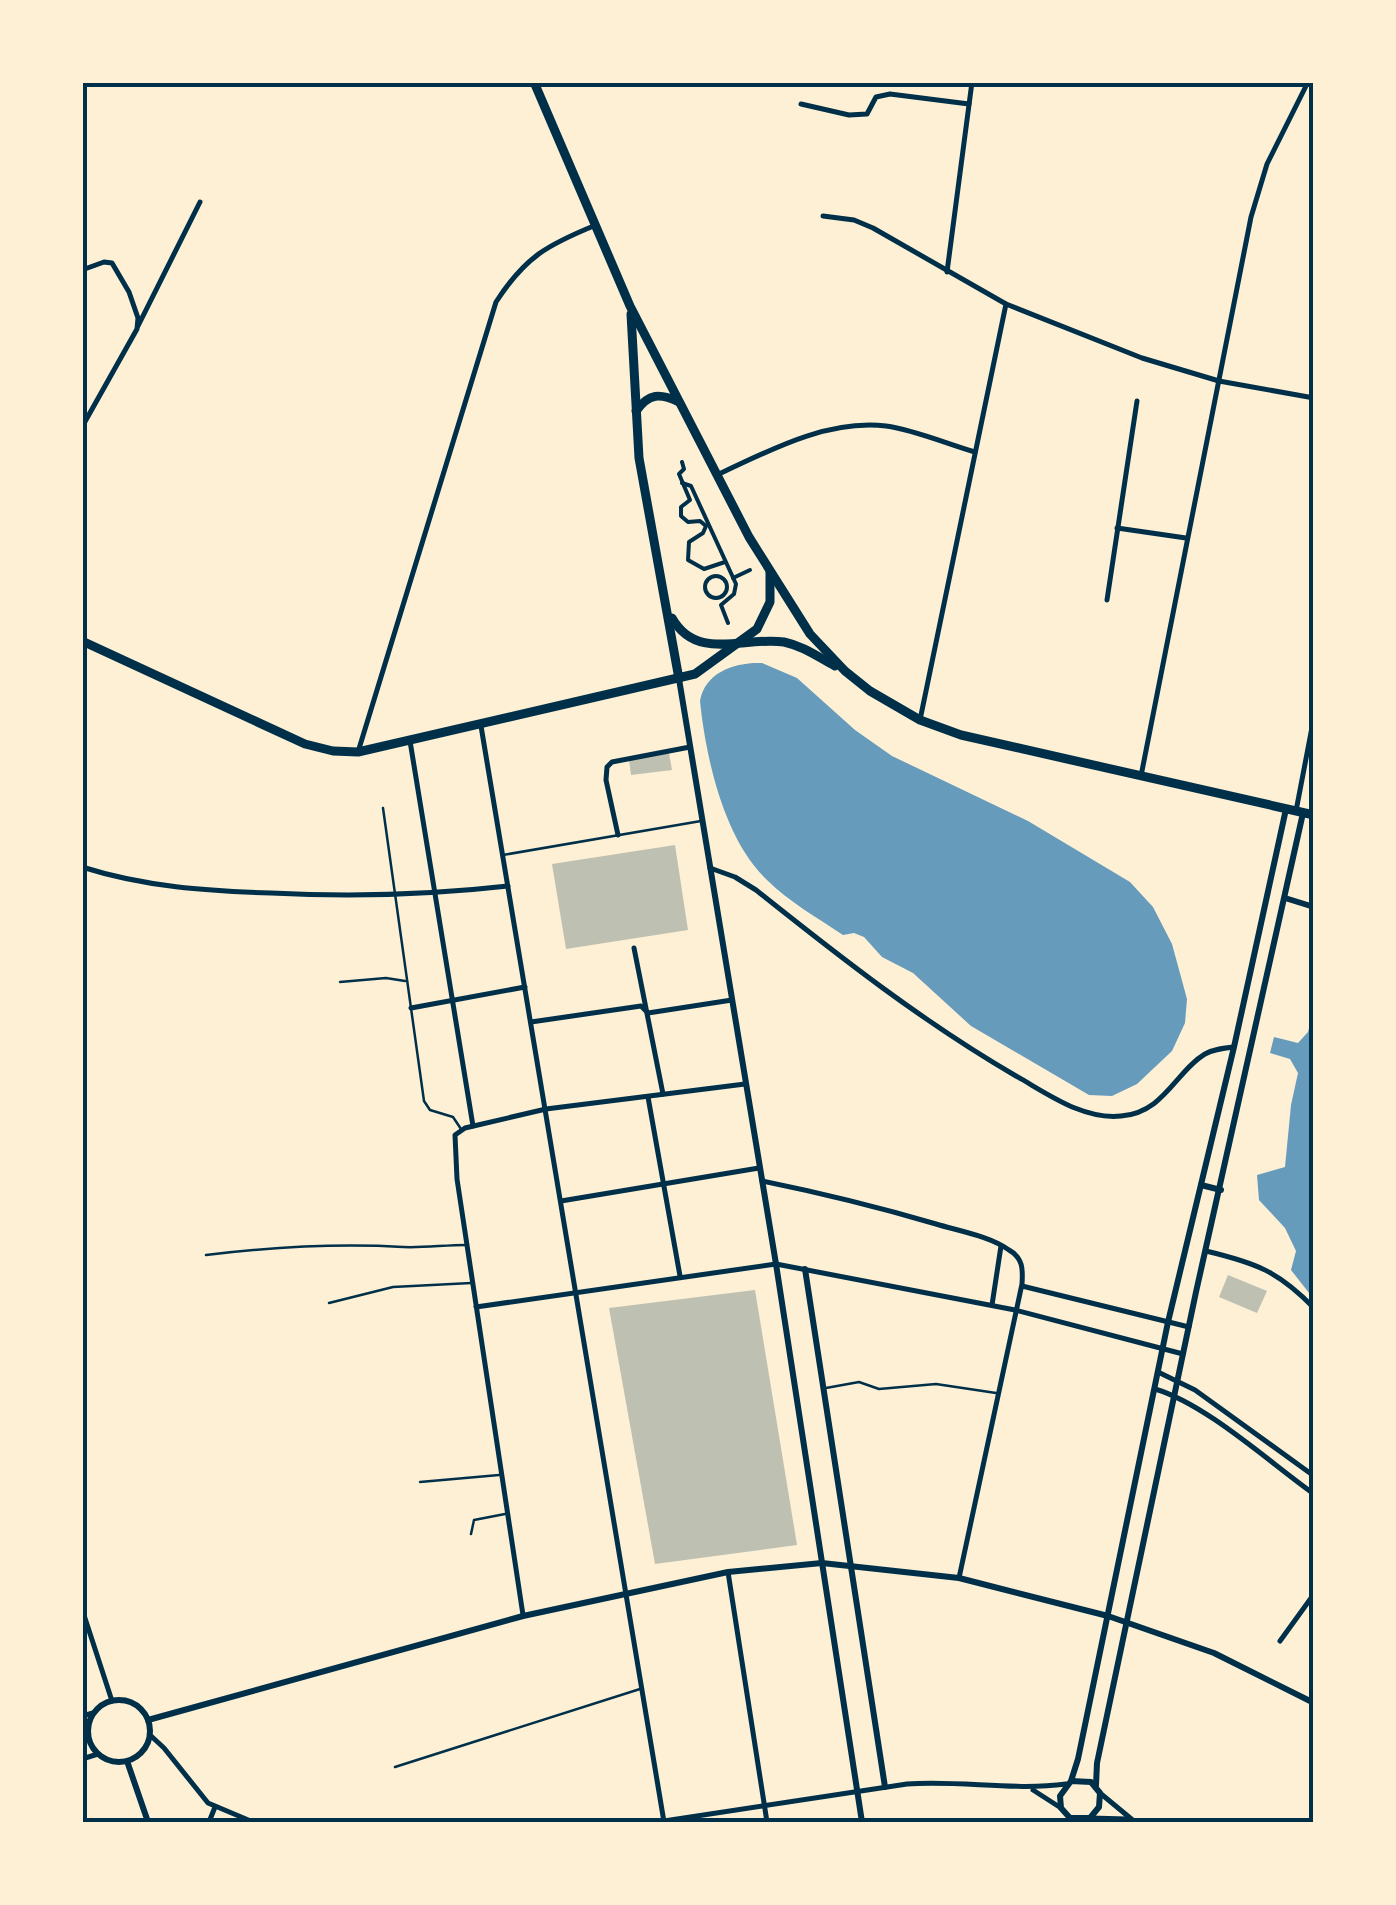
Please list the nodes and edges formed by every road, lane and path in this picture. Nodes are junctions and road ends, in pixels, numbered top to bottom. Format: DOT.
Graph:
graph roads {
  1 [pos="534,82"];
  2 [pos="972,82"];
  3 [pos="1308,82"];
  4 [pos="800,104"];
  5 [pos="969,104"];
  6 [pos="200,202"];
  7 [pos="823,216"];
  8 [pos="596,226"];
  9 [pos="82,270"];
  10 [pos="947,272"];
  11 [pos="1006,304"];
  12 [pos="630,306"];
  13 [pos="137,329"];
  14 [pos="1219,381"];
  15 [pos="1314,398"];
  16 [pos="1138,401"];
  17 [pos="679,402"];
  18 [pos="636,411"];
  19 [pos="82,427"];
  20 [pos="975,452"];
  21 [pos="682,462"];
  22 [pos="717,475"];
  23 [pos="682,483"];
  24 [pos="1117,528"];
  25 [pos="1186,538"];
  26 [pos="725,562"];
  27 [pos="708,568"];
  28 [pos="750,570"];
  29 [pos="770,572"];
  30 [pos="712,577"];
  31 [pos="733,578"];
  32 [pos="1107,600"];
  33 [pos="668,611"];
  34 [pos="728,623"];
  35 [pos="82,640"];
  36 [pos="738,645"];
  37 [pos="845,671"];
  38 [pos="679,680"];
  39 [pos="1314,717"];
  40 [pos="920,720"];
  41 [pos="481,726"];
  42 [pos="410,741"];
  43 [pos="690,747"];
  44 [pos="358,752"];
  45 [pos="1141,776"];
  46 [pos="383,808"];
  47 [pos="1300,812"];
  48 [pos="702,821"];
  49 [pos="618,835"];
  50 [pos="503,855"];
  51 [pos="82,867"];
  52 [pos="710,868"];
  53 [pos="508,886"];
  54 [pos="432,895"];
  55 [pos="393,896"];
  56 [pos="1285,898"];
  57 [pos="1314,907"];
  58 [pos="634,948"];
  59 [pos="407,981"];
  60 [pos="340,982"];
  61 [pos="525,987"];
  62 [pos="451,1000"];
  63 [pos="732,1000"];
  64 [pos="411,1008"];
  65 [pos="648,1013"];
  66 [pos="531,1022"];
  67 [pos="1234,1047"];
  68 [pos="746,1084"];
  69 [pos="662,1094"];
  70 [pos="648,1096"];
  71 [pos="546,1109"];
  72 [pos="472,1126"];
  73 [pos="462,1130"];
  74 [pos="759,1168"];
  75 [pos="761,1181"];
  76 [pos="665,1184"];
  77 [pos="1201,1186"];
  78 [pos="1221,1190"];
  79 [pos="561,1201"];
  80 [pos="467,1245"];
  81 [pos="1002,1246"];
  82 [pos="1206,1252"];
  83 [pos="206,1255"];
  84 [pos="776,1264"];
  85 [pos="804,1269"];
  86 [pos="680,1276"];
  87 [pos="472,1283"];
  88 [pos="1021,1286"];
  89 [pos="576,1293"];
  90 [pos="328,1303"];
  91 [pos="992,1305"];
  92 [pos="476,1306"];
  93 [pos="1314,1308"];
  94 [pos="1014,1310"];
  95 [pos="1168,1322"];
  96 [pos="1189,1327"];
  97 [pos="1162,1349"];
  98 [pos="1184,1354"];
  99 [pos="1158,1372"];
  100 [pos="1178,1379"];
  101 [pos="823,1389"];
  102 [pos="1155,1389"];
  103 [pos="997,1393"];
  104 [pos="1175,1395"];
  105 [pos="500,1474"];
  106 [pos="1314,1476"];
  107 [pos="420,1482"];
  108 [pos="1314,1494"];
  109 [pos="506,1514"];
  110 [pos="471,1534"];
  111 [pos="822,1563"];
  112 [pos="851,1568"];
  113 [pos="728,1572"];
  114 [pos="958,1578"];
  115 [pos="626,1594"];
  116 [pos="1314,1594"];
  117 [pos="82,1609"];
  118 [pos="523,1616"];
  119 [pos="1108,1616"];
  120 [pos="1127,1622"];
  121 [pos="1280,1641"];
  122 [pos="642,1688"];
  123 [pos="112,1701"];
  124 [pos="1314,1703"];
  125 [pos="94,1713"];
  126 [pos="82,1716"];
  127 [pos="148,1720"];
  128 [pos="150,1735"];
  129 [pos="86,1737"];
  130 [pos="98,1754"];
  131 [pos="82,1759"];
  132 [pos="126,1761"];
  133 [pos="396,1767"];
  134 [pos="1069,1783"];
  135 [pos="885,1787"];
  136 [pos="1030,1789"];
  137 [pos="857,1790"];
  138 [pos="1098,1790"];
  139 [pos="764,1806"];
  140 [pos="215,1807"];
  141 [pos="1062,1808"];
  142 [pos="1070,1820"];
  143 [pos="1085,1820"];
  144 [pos="1132,1821"];
  145 [pos="148,1822"];
  146 [pos="209,1822"];
  147 [pos="253,1822"];
  148 [pos="664,1822"];
  149 [pos="767,1822"];
  150 [pos="862,1822"];
  1 -- 8 [label="highway"];
  2 -- 5 [label="street"];
  3 -- 14 [label="street"];
  4 -- 5 [label="street"];
  5 -- 10 [label="street"];
  6 -- 13 [label="street"];
  7 -- 10 [label="street"];
  8 -- 12 [label="highway"];
  8 -- 44 [label="street"];
  9 -- 13 [label="street"];
  10 -- 11 [label="street"];
  11 -- 14 [label="street"];
  11 -- 20 [label="street"];
  12 -- 17 [label="highway"];
  12 -- 18 [label="highway"];
  13 -- 19 [label="street"];
  14 -- 15 [label="street"];
  14 -- 25 [label="street"];
  16 -- 24 [label="street"];
  17 -- 18 [label="highway"];
  17 -- 22 [label="highway"];
  18 -- 33 [label="highway"];
  20 -- 22 [label="street"];
  20 -- 40 [label="street"];
  21 -- 23 [label="street"];
  22 -- 29 [label="highway"];
  23 -- 26 [label="street"];
  23 -- 27 [label="street"];
  24 -- 25 [label="street"];
  24 -- 32 [label="street"];
  25 -- 45 [label="street"];
  26 -- 27 [label="street"];
  26 -- 31 [label="street"];
  27 -- 30 [label="street"];
  28 -- 31 [label="street"];
  29 -- 36 [label="highway"];
  29 -- 37 [label="highway"];
  30 -- 30 [label="street"];
  31 -- 34 [label="street"];
  33 -- 36 [label="highway"];
  33 -- 38 [label="highway"];
  35 -- 44 [label="highway"];
  36 -- 37 [label="highway"];
  36 -- 38 [label="highway"];
  37 -- 40 [label="highway"];
  38 -- 41 [label="highway"];
  38 -- 43 [label="street"];
  39 -- 47 [label="street"];
  40 -- 45 [label="highway"];
  41 -- 42 [label="highway"];
  41 -- 50 [label="street"];
  42 -- 44 [label="highway"];
  42 -- 54 [label="street"];
  43 -- 48 [label="street"];
  43 -- 49 [label="street"];
  45 -- 47 [label="highway"];
  46 -- 55 [label="lane"];
  47 -- 56 [label="street"];
  47 -- 67 [label="street"];
  48 -- 49 [label="lane"];
  48 -- 52 [label="street"];
  49 -- 50 [label="lane"];
  50 -- 53 [label="street"];
  51 -- 55 [label="street"];
  52 -- 63 [label="street"];
  52 -- 67 [label="street"];
  53 -- 54 [label="street"];
  53 -- 61 [label="street"];
  54 -- 55 [label="street"];
  54 -- 62 [label="street"];
  55 -- 59 [label="lane"];
  56 -- 57 [label="street"];
  56 -- 78 [label="street"];
  58 -- 65 [label="street"];
  59 -- 60 [label="lane"];
  59 -- 64 [label="lane"];
  61 -- 62 [label="street"];
  61 -- 66 [label="street"];
  62 -- 64 [label="street"];
  62 -- 72 [label="street"];
  63 -- 65 [label="street"];
  63 -- 68 [label="street"];
  64 -- 73 [label="lane"];
  65 -- 66 [label="street"];
  65 -- 69 [label="street"];
  66 -- 71 [label="street"];
  67 -- 77 [label="street"];
  68 -- 69 [label="street"];
  68 -- 74 [label="street"];
  69 -- 70 [label="street"];
  70 -- 71 [label="street"];
  70 -- 76 [label="street"];
  71 -- 72 [label="street"];
  71 -- 79 [label="street"];
  72 -- 73 [label="street"];
  73 -- 80 [label="street"];
  74 -- 75 [label="street"];
  74 -- 76 [label="street"];
  75 -- 81 [label="street"];
  75 -- 84 [label="street"];
  76 -- 79 [label="street"];
  76 -- 86 [label="street"];
  77 -- 78 [label="street"];
  77 -- 95 [label="street"];
  78 -- 82 [label="street"];
  79 -- 89 [label="street"];
  80 -- 83 [label="lane"];
  80 -- 87 [label="street"];
  81 -- 88 [label="street"];
  81 -- 91 [label="street"];
  82 -- 93 [label="street"];
  82 -- 96 [label="street"];
  84 -- 85 [label="street"];
  84 -- 86 [label="street"];
  84 -- 111 [label="street"];
  85 -- 91 [label="street"];
  85 -- 101 [label="street"];
  86 -- 89 [label="street"];
  87 -- 90 [label="lane"];
  87 -- 92 [label="street"];
  88 -- 94 [label="street"];
  88 -- 95 [label="street"];
  89 -- 92 [label="street"];
  89 -- 115 [label="street"];
  91 -- 94 [label="street"];
  92 -- 105 [label="street"];
  94 -- 97 [label="street"];
  94 -- 103 [label="street"];
  95 -- 96 [label="street"];
  95 -- 97 [label="street"];
  96 -- 98 [label="street"];
  97 -- 98 [label="street"];
  97 -- 99 [label="street"];
  98 -- 100 [label="street"];
  99 -- 100 [label="street"];
  99 -- 102 [label="street"];
  100 -- 104 [label="street"];
  100 -- 106 [label="street"];
  101 -- 103 [label="lane"];
  101 -- 112 [label="street"];
  102 -- 104 [label="street"];
  102 -- 119 [label="street"];
  103 -- 114 [label="street"];
  104 -- 108 [label="street"];
  104 -- 120 [label="street"];
  105 -- 107 [label="lane"];
  105 -- 109 [label="street"];
  109 -- 110 [label="lane"];
  109 -- 118 [label="street"];
  111 -- 112 [label="street"];
  111 -- 113 [label="street"];
  111 -- 137 [label="street"];
  112 -- 114 [label="street"];
  112 -- 135 [label="street"];
  113 -- 115 [label="street"];
  113 -- 139 [label="street"];
  114 -- 119 [label="street"];
  115 -- 118 [label="street"];
  115 -- 122 [label="street"];
  116 -- 121 [label="street"];
  117 -- 123 [label="street"];
  118 -- 127 [label="street"];
  119 -- 120 [label="street"];
  119 -- 134 [label="street"];
  120 -- 124 [label="street"];
  120 -- 138 [label="street"];
  122 -- 133 [label="lane"];
  122 -- 148 [label="street"];
  123 -- 125 [label="street"];
  123 -- 127 [label="street"];
  125 -- 126 [label="street"];
  125 -- 129 [label="street"];
  127 -- 128 [label="street"];
  128 -- 132 [label="street"];
  128 -- 140 [label="street"];
  129 -- 130 [label="street"];
  130 -- 131 [label="street"];
  130 -- 132 [label="street"];
  132 -- 145 [label="street"];
  134 -- 136 [label="street"];
  134 -- 138 [label="street"];
  134 -- 141 [label="street"];
  135 -- 136 [label="street"];
  135 -- 137 [label="street"];
  136 -- 141 [label="street"];
  137 -- 139 [label="street"];
  137 -- 150 [label="street"];
  138 -- 143 [label="street"];
  138 -- 144 [label="street"];
  139 -- 148 [label="street"];
  139 -- 149 [label="street"];
  140 -- 146 [label="street"];
  140 -- 147 [label="street"];
  141 -- 142 [label="street"];
  142 -- 143 [label="street"];
  143 -- 144 [label="street"];
}
